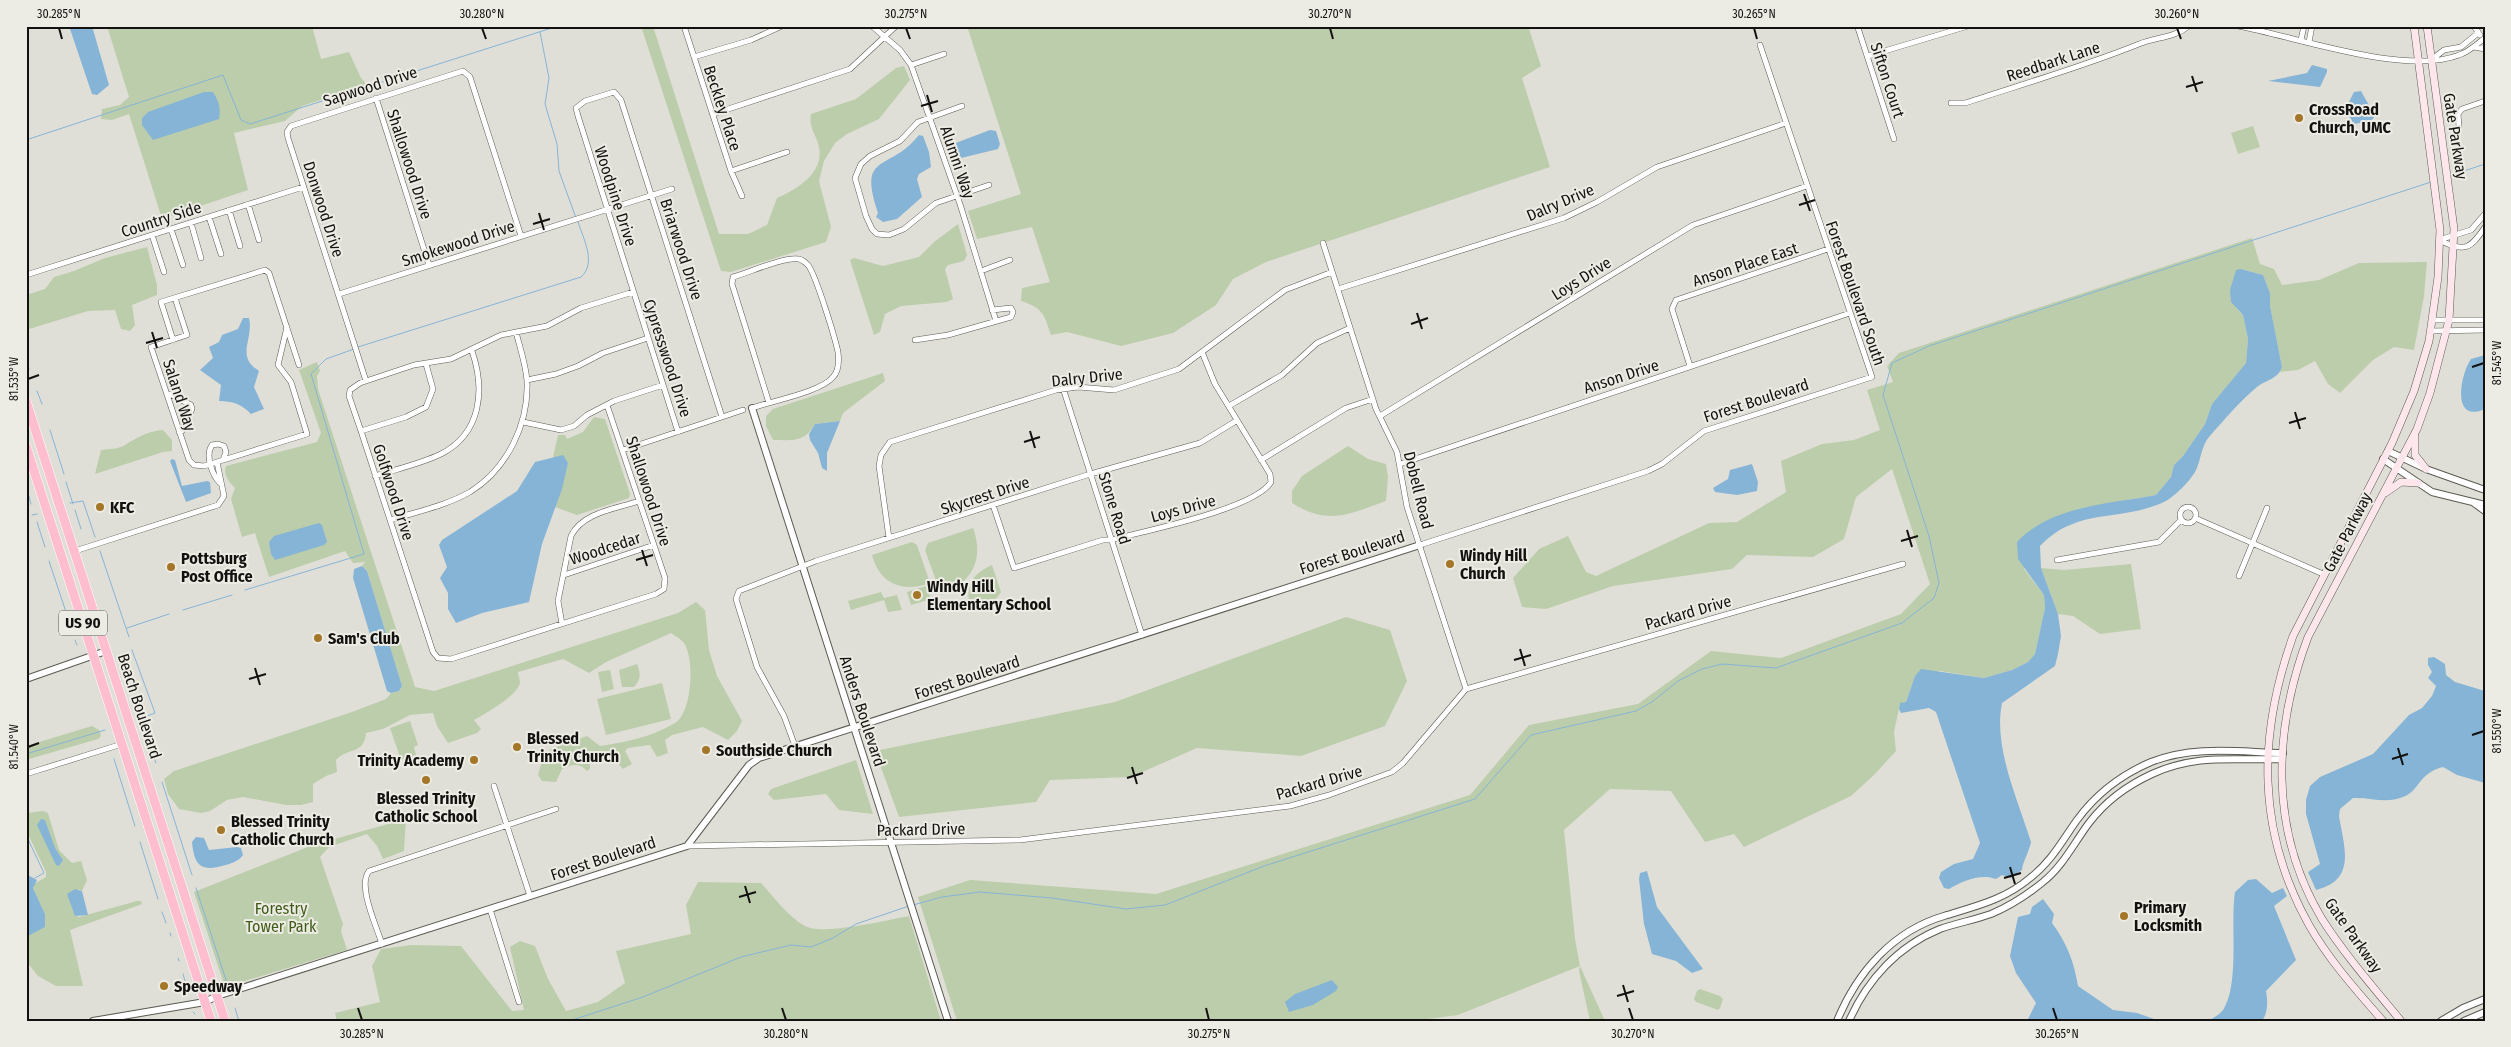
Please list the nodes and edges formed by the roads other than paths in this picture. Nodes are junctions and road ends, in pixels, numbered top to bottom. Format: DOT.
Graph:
graph roads {
  1 [pos="684,26"];
  2 [pos="782,26"];
  3 [pos="872,26"];
  4 [pos="896,26"];
  5 [pos="1968,26"];
  6 [pos="2189,26"];
  7 [pos="2238,26"];
  8 [pos="2304,26"];
  9 [pos="2312,26"];
  10 [pos="2414,26"];
  11 [pos="2427,26"];
  12 [pos="2474,26"];
  13 [pos="1858,28"];
  14 [pos="2478,33"];
  15 [pos="885,38"];
  16 [pos="2485,38"];
  17 [pos="2301,40"];
  18 [pos="2309,42"];
  19 [pos="1760,45"];
  20 [pos="2474,47"];
  21 [pos="2458,48"];
  22 [pos="2485,49"];
  23 [pos="944,54"];
  24 [pos="2461,55"];
  25 [pos="1868,56"];
  26 [pos="694,57"];
  27 [pos="2418,60"];
  28 [pos="2431,60"];
  29 [pos="911,65"];
  30 [pos="376,98"];
  31 [pos="2485,102"];
  32 [pos="1951,103"];
  33 [pos="962,106"];
  34 [pos="576,108"];
  35 [pos="713,114"];
  36 [pos="929,117"];
  37 [pos="1786,124"];
  38 [pos="2459,126"];
  39 [pos="287,132"];
  40 [pos="1894,139"];
  41 [pos="787,152"];
  42 [pos="731,171"];
  43 [pos="990,185"];
  44 [pos="303,186"];
  45 [pos="1807,186"];
  46 [pos="672,189"];
  47 [pos="652,195"];
  48 [pos="742,196"];
  49 [pos="957,196"];
  50 [pos="248,204"];
  51 [pos="607,209"];
  52 [pos="229,210"];
  53 [pos="2485,214"];
  54 [pos="210,217"];
  55 [pos="191,223"];
  56 [pos="2485,227"];
  57 [pos="171,229"];
  58 [pos="2454,234"];
  59 [pos="152,235"];
  60 [pos="521,236"];
  61 [pos="259,240"];
  62 [pos="2440,240"];
  63 [pos="1323,243"];
  64 [pos="240,246"];
  65 [pos="2454,247"];
  66 [pos="1828,249"];
  67 [pos="221,254"];
  68 [pos="202,258"];
  69 [pos="1010,260"];
  70 [pos="183,265"];
  71 [pos="429,266"];
  72 [pos="981,271"];
  73 [pos="164,272"];
  74 [pos="1332,272"];
  75 [pos="26,275"];
  76 [pos="1338,289"];
  77 [pos="633,292"];
  78 [pos="339,294"];
  79 [pos="175,298"];
  80 [pos="992,310"];
  81 [pos="1850,313"];
  82 [pos="2433,320"];
  83 [pos="2449,320"];
  84 [pos="2485,320"];
  85 [pos="996,321"];
  86 [pos="287,327"];
  87 [pos="1350,328"];
  88 [pos="2485,330"];
  89 [pos="2431,331"];
  90 [pos="2446,331"];
  91 [pos="516,332"];
  92 [pos="648,338"];
  93 [pos="173,340"];
  94 [pos="915,340"];
  95 [pos="472,351"];
  96 [pos="1202,352"];
  97 [pos="426,364"];
  98 [pos="299,365"];
  99 [pos="1690,366"];
  100 [pos="1872,378"];
  101 [pos="527,380"];
  102 [pos="366,381"];
  103 [pos="663,385"];
  104 [pos="1063,388"];
  105 [pos="167,395"];
  106 [pos="1373,399"];
  107 [pos="26,401"];
  108 [pos="770,403"];
  109 [pos="607,405"];
  110 [pos="1229,406"];
  111 [pos="752,408"];
  112 [pos="743,410"];
  113 [pos="1380,416"];
  114 [pos="722,417"];
  115 [pos="1236,421"];
  116 [pos="523,422"];
  117 [pos="30,426"];
  118 [pos="2417,429"];
  119 [pos="179,432"];
  120 [pos="361,432"];
  121 [pos="678,432"];
  122 [pos="26,446"];
  123 [pos="623,450"];
  124 [pos="2388,451"];
  125 [pos="2401,458"];
  126 [pos="2384,459"];
  127 [pos="1261,460"];
  128 [pos="217,462"];
  129 [pos="1400,464"];
  130 [pos="2397,466"];
  131 [pos="2426,469"];
  132 [pos="1091,475"];
  133 [pos="375,476"];
  134 [pos="2418,483"];
  135 [pos="2485,490"];
  136 [pos="2378,500"];
  137 [pos="639,501"];
  138 [pos="2474,502"];
  139 [pos="2485,504"];
  140 [pos="993,505"];
  141 [pos="2267,508"];
  142 [pos="2485,511"];
  143 [pos="2195,518"];
  144 [pos="390,520"];
  145 [pos="2181,520"];
  146 [pos="889,538"];
  147 [pos="1111,540"];
  148 [pos="2253,543"];
  149 [pos="654,545"];
  150 [pos="1420,545"];
  151 [pos="74,551"];
  152 [pos="2057,560"];
  153 [pos="1903,564"];
  154 [pos="803,568"];
  155 [pos="2324,574"];
  156 [pos="564,575"];
  157 [pos="2239,576"];
  158 [pos="665,586"];
  159 [pos="562,624"];
  160 [pos="1142,635"];
  161 [pos="106,651"];
  162 [pos="93,655"];
  163 [pos="26,679"];
  164 [pos="1466,689"];
  165 [pos="854,729"];
  166 [pos="122,744"];
  167 [pos="795,746"];
  168 [pos="2266,756"];
  169 [pos="2282,756"];
  170 [pos="2131,772"];
  171 [pos="26,774"];
  172 [pos="2121,778"];
  173 [pos="2135,784"];
  174 [pos="494,786"];
  175 [pos="2128,788"];
  176 [pos="556,809"];
  177 [pos="162,825"];
  178 [pos="507,825"];
  179 [pos="150,829"];
  180 [pos="891,842"];
  181 [pos="687,846"];
  182 [pos="2060,847"];
  183 [pos="2070,852"];
  184 [pos="530,896"];
  185 [pos="490,910"];
  186 [pos="1937,918"];
  187 [pos="1941,929"];
  188 [pos="382,944"];
  189 [pos="217,996"];
  190 [pos="2485,999"];
  191 [pos="205,1002"];
  192 [pos="519,1002"];
  193 [pos="2485,1012"];
  194 [pos="1838,1019"];
  195 [pos="93,1021"];
  196 [pos="211,1021"];
  197 [pos="225,1021"];
  198 [pos="948,1021"];
  199 [pos="1849,1021"];
  200 [pos="2383,1021"];
  201 [pos="2401,1021"];
  202 [pos="2441,1021"];
  203 [pos="2464,1021"];
  1 -- 26 [label="street, Beckley Place"];
  2 -- 26 [label="street"];
  3 -- 15 [label="street, Alumni Way"];
  4 -- 15 [label="street"];
  5 -- 25 [label="street"];
  6 -- 32 [label="street, Reedbark Lane"];
  7 -- 17 [label="street"];
  8 -- 17 [label="street"];
  9 -- 18 [label="street"];
  10 -- 27 [label="main road, Gate Parkway"];
  11 -- 28 [label="main road, Gate Parkway"];
  12 -- 14 [label="street"];
  13 -- 25 [label="street, Sifton Court"];
  14 -- 16 [label="street"];
  14 -- 21 [label="street"];
  15 -- 29 [label="street, Alumni Way"];
  15 -- 35 [label="street"];
  16 -- 20 [label="street"];
  17 -- 18 [label="street"];
  18 -- 27 [label="street"];
  19 -- 37 [label="street, Forest Boulevard South"];
  20 -- 22 [label="street"];
  20 -- 24 [label="street"];
  21 -- 24 [label="street"];
  21 -- 28 [label="street"];
  23 -- 29 [label="street"];
  24 -- 28 [label="street"];
  25 -- 40 [label="street, Sifton Court"];
  26 -- 35 [label="street, Beckley Place"];
  27 -- 28 [label="street"];
  27 -- 62 [label="main road, Gate Parkway"];
  28 -- 58 [label="main road, Gate Parkway"];
  29 -- 36 [label="street, Alumni Way"];
  30 -- 39 [label="street, Sapwood Drive"];
  30 -- 60 [label="street, Sapwood Drive"];
  30 -- 71 [label="street, Shallowood Drive"];
  31 -- 38 [label="street"];
  33 -- 36 [label="street"];
  34 -- 47 [label="street, Briarwood Drive"];
  34 -- 51 [label="street, Woodpine Drive"];
  35 -- 42 [label="street, Beckley Place"];
  36 -- 49 [label="street, Alumni Way"];
  36 -- 49 [label="street"];
  37 -- 45 [label="street, Forest Boulevard South"];
  37 -- 76 [label="street, Dalry Drive"];
  39 -- 44 [label="street, Donwood Drive"];
  41 -- 42 [label="street"];
  42 -- 48 [label="street, Beckley Place"];
  43 -- 49 [label="street"];
  44 -- 50 [label="street, Country Side"];
  44 -- 78 [label="street, Donwood Drive"];
  45 -- 66 [label="street, Forest Boulevard South"];
  45 -- 113 [label="street, Loys Drive"];
  46 -- 47 [label="street, Smokewood Drive"];
  47 -- 51 [label="street, Smokewood Drive"];
  47 -- 114 [label="street, Briarwood Drive"];
  49 -- 72 [label="street, Alumni Way"];
  50 -- 52 [label="street, Country Side"];
  50 -- 61 [label="street"];
  51 -- 60 [label="street, Smokewood Drive"];
  51 -- 77 [label="street, Woodpine Drive"];
  52 -- 54 [label="street, Country Side"];
  52 -- 64 [label="street"];
  53 -- 58 [label="street"];
  54 -- 55 [label="street, Country Side"];
  54 -- 67 [label="street"];
  55 -- 57 [label="street, Country Side"];
  55 -- 68 [label="street"];
  56 -- 65 [label="street"];
  57 -- 59 [label="street, Country Side"];
  57 -- 70 [label="street"];
  58 -- 62 [label="street"];
  58 -- 65 [label="main road, Gate Parkway"];
  59 -- 73 [label="street"];
  59 -- 75 [label="street, Country Side"];
  60 -- 71 [label="street, Smokewood Drive"];
  62 -- 65 [label="street"];
  62 -- 82 [label="main road, Gate Parkway"];
  63 -- 74 [label="street, Dobell Road"];
  65 -- 83 [label="main road, Gate Parkway"];
  66 -- 81 [label="street, Forest Boulevard South"];
  66 -- 99 [label="street, Anson Place East"];
  69 -- 72 [label="street"];
  71 -- 78 [label="street, Smokewood Drive"];
  72 -- 80 [label="street, Alumni Way"];
  74 -- 76 [label="street, Dobell Road"];
  74 -- 96 [label="street, Dalry Drive"];
  76 -- 87 [label="street, Dobell Road"];
  77 -- 91 [label="street, Golfwood Drive"];
  77 -- 92 [label="street, Cypresswood Drive"];
  78 -- 102 [label="street, Donwood Drive"];
  79 -- 86 [label="street"];
  79 -- 93 [label="street, Saland Way"];
  79 -- 93 [label="street"];
  80 -- 85 [label="street, Alumni Way"];
  80 -- 85 [label="street"];
  81 -- 99 [label="street, Anson Drive"];
  81 -- 100 [label="street, Forest Boulevard South"];
  82 -- 83 [label="street"];
  82 -- 89 [label="main road, Gate Parkway"];
  83 -- 84 [label="street"];
  83 -- 90 [label="main road, Gate Parkway"];
  85 -- 94 [label="street"];
  86 -- 98 [label="street"];
  86 -- 128 [label="street"];
  87 -- 106 [label="street, Dobell Road"];
  87 -- 110 [label="street"];
  88 -- 90 [label="street"];
  89 -- 90 [label="street"];
  89 -- 124 [label="main road, Gate Parkway"];
  90 -- 118 [label="main road, Gate Parkway"];
  91 -- 95 [label="street, Golfwood Drive"];
  91 -- 101 [label="street"];
  92 -- 101 [label="street"];
  92 -- 103 [label="street, Cypresswood Drive"];
  93 -- 105 [label="street, Saland Way"];
  95 -- 97 [label="street, Golfwood Drive"];
  95 -- 133 [label="street"];
  96 -- 104 [label="street, Dalry Drive"];
  96 -- 110 [label="street, Loys Drive"];
  97 -- 102 [label="street, Golfwood Drive"];
  97 -- 120 [label="street"];
  99 -- 129 [label="street, Anson Drive"];
  100 -- 150 [label="street, Forest Boulevard"];
  101 -- 116 [label="street"];
  102 -- 120 [label="street, Golfwood Drive"];
  103 -- 109 [label="street"];
  103 -- 121 [label="street, Cypresswood Drive"];
  104 -- 132 [label="street, Stone Road"];
  104 -- 146 [label="street, Dalry Drive"];
  105 -- 119 [label="street, Saland Way"];
  105 -- 119 [label="street"];
  106 -- 113 [label="street, Dobell Road"];
  106 -- 127 [label="street"];
  107 -- 117 [label="highway, Beach Boulevard / US 90"];
  108 -- 108 [label="street"];
  108 -- 111 [label="street"];
  109 -- 116 [label="street"];
  109 -- 123 [label="street, Shallowood Drive"];
  110 -- 115 [label="street, Loys Drive"];
  111 -- 154 [label="street, Anders Boulevard"];
  112 -- 114 [label="street"];
  113 -- 129 [label="street, Dobell Road"];
  114 -- 121 [label="street"];
  115 -- 127 [label="street, Loys Drive"];
  115 -- 132 [label="street, Skycrest Drive"];
  116 -- 144 [label="street"];
  117 -- 151 [label="highway, Beach Boulevard / US 90"];
  118 -- 125 [label="main road, Gate Parkway"];
  118 -- 131 [label="main road"];
  119 -- 128 [label="street, Saland Way"];
  120 -- 133 [label="street, Golfwood Drive"];
  121 -- 123 [label="street"];
  122 -- 162 [label="highway, US 90"];
  123 -- 137 [label="street, Shallowood Drive"];
  124 -- 125 [label="street"];
  124 -- 126 [label="main road, Gate Parkway"];
  125 -- 130 [label="main road, Gate Parkway"];
  125 -- 131 [label="street"];
  126 -- 130 [label="street"];
  126 -- 155 [label="main road, Gate Parkway"];
  127 -- 147 [label="street, Loys Drive"];
  128 -- 151 [label="street"];
  129 -- 150 [label="street, Dobell Road"];
  130 -- 134 [label="street"];
  130 -- 136 [label="main road, Gate Parkway"];
  131 -- 135 [label="street"];
  132 -- 140 [label="street, Skycrest Drive"];
  132 -- 147 [label="street, Stone Road"];
  133 -- 144 [label="street, Golfwood Drive"];
  134 -- 136 [label="main road"];
  134 -- 138 [label="street"];
  136 -- 169 [label="main road, Gate Parkway"];
  137 -- 149 [label="street, Shallowood Drive"];
  137 -- 156 [label="street"];
  138 -- 139 [label="street"];
  138 -- 142 [label="street"];
  140 -- 146 [label="street, Skycrest Drive"];
  140 -- 147 [label="street, Loys Drive"];
  141 -- 148 [label="street"];
  143 -- 145 [label="street"];
  143 -- 145 [label="street"];
  143 -- 148 [label="street"];
  144 -- 159 [label="street, Golfwood Drive"];
  145 -- 152 [label="street"];
  146 -- 154 [label="street, Skycrest Drive"];
  147 -- 160 [label="street, Stone Road"];
  148 -- 155 [label="street"];
  148 -- 157 [label="street"];
  149 -- 156 [label="street, Woodcedar"];
  149 -- 158 [label="street, Shallowood Drive"];
  150 -- 160 [label="street, Forest Boulevard"];
  150 -- 164 [label="street, Dobell Road"];
  151 -- 161 [label="highway, Beach Boulevard / US 90"];
  153 -- 164 [label="street, Packard Drive"];
  154 -- 165 [label="street, Anders Boulevard"];
  154 -- 167 [label="street, Skycrest Drive"];
  155 -- 168 [label="main road, Gate Parkway"];
  156 -- 159 [label="street"];
  158 -- 159 [label="street, Golfwood Drive"];
  160 -- 165 [label="street, Forest Boulevard"];
  161 -- 162 [label="street"];
  161 -- 177 [label="highway, Beach Boulevard / US 90"];
  162 -- 163 [label="street"];
  162 -- 166 [label="highway, US 90"];
  164 -- 180 [label="street, Packard Drive"];
  165 -- 167 [label="street, Forest Boulevard"];
  165 -- 180 [label="street, Anders Boulevard"];
  166 -- 171 [label="street"];
  166 -- 179 [label="highway, US 90"];
  167 -- 181 [label="street, Forest Boulevard"];
  168 -- 169 [label="street"];
  168 -- 170 [label="street"];
  168 -- 173 [label="street"];
  168 -- 200 [label="main road, Gate Parkway"];
  169 -- 201 [label="main road, Gate Parkway"];
  170 -- 172 [label="street"];
  170 -- 173 [label="street"];
  172 -- 175 [label="street"];
  172 -- 182 [label="street"];
  173 -- 175 [label="street"];
  174 -- 178 [label="street"];
  175 -- 183 [label="street"];
  176 -- 178 [label="street"];
  177 -- 179 [label="street"];
  177 -- 189 [label="highway, Beach Boulevard / US 90"];
  178 -- 184 [label="street"];
  178 -- 188 [label="street"];
  179 -- 191 [label="highway, US 90"];
  180 -- 181 [label="street, Packard Drive"];
  180 -- 198 [label="street, Anders Boulevard"];
  181 -- 184 [label="street, Forest Boulevard"];
  182 -- 183 [label="street"];
  182 -- 186 [label="street"];
  183 -- 187 [label="street"];
  184 -- 185 [label="street, Forest Boulevard"];
  185 -- 188 [label="street, Forest Boulevard"];
  185 -- 192 [label="street"];
  186 -- 187 [label="street"];
  186 -- 194 [label="street"];
  187 -- 199 [label="street"];
  188 -- 189 [label="street, Forest Boulevard"];
  189 -- 191 [label="street, Forest Boulevard"];
  189 -- 197 [label="highway, Beach Boulevard / US 90"];
  190 -- 202 [label="street"];
  191 -- 195 [label="street, Forest Boulevard"];
  191 -- 196 [label="highway, US 90"];
  193 -- 203 [label="street"];
  194 -- 199 [label="street"];
}
